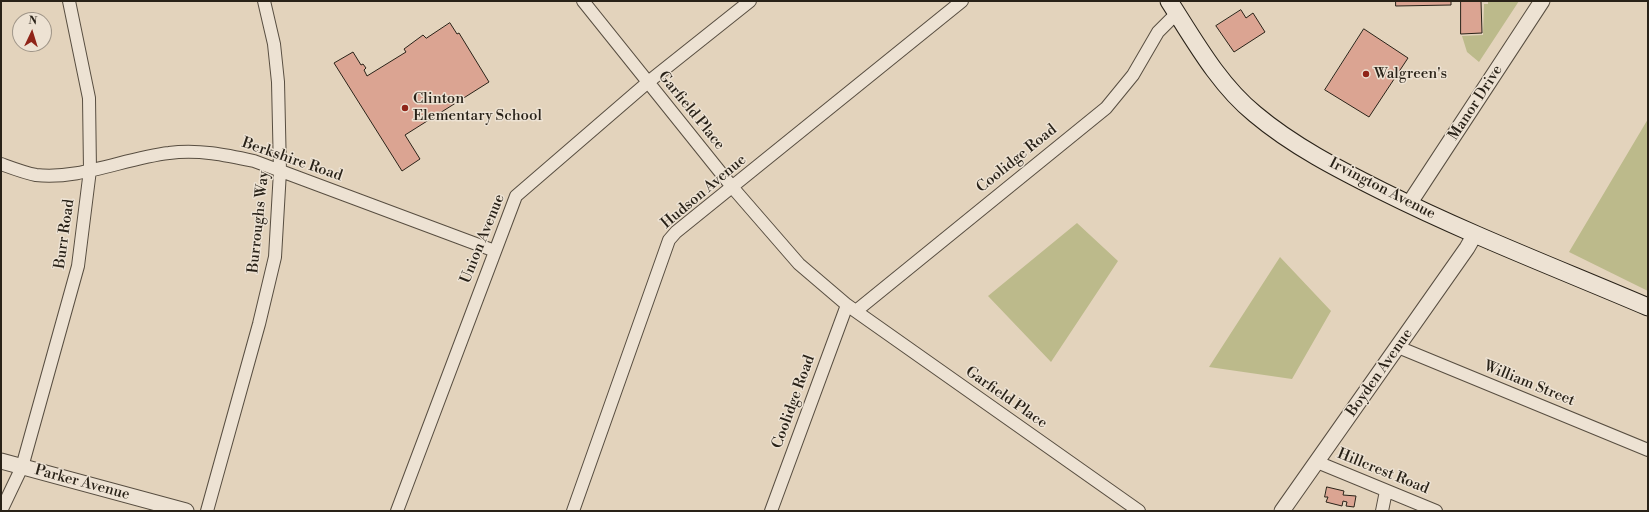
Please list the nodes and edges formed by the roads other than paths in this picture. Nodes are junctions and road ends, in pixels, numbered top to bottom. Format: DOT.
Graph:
graph roads {
  1 [pos="69,1"];
  2 [pos="264,1"];
  3 [pos="583,1"];
  4 [pos="750,1"];
  5 [pos="962,1"];
  6 [pos="1542,1"];
  7 [pos="1173,7"];
  8 [pos="648,83"];
  9 [pos="1,164"];
  10 [pos="90,170"];
  11 [pos="280,171"];
  12 [pos="733,188"];
  13 [pos="1409,204"];
  14 [pos="1475,234"];
  15 [pos="495,251"];
  16 [pos="1648,307"];
  17 [pos="851,308"];
  18 [pos="1398,347"];
  19 [pos="1648,450"];
  20 [pos="1,461"];
  21 [pos="1317,462"];
  22 [pos="22,467"];
  23 [pos="1386,491"];
  24 [pos="1,511"];
  25 [pos="186,511"];
  26 [pos="207,511"];
  27 [pos="397,511"];
  28 [pos="573,511"];
  29 [pos="770,511"];
  30 [pos="1138,511"];
  31 [pos="1282,511"];
  32 [pos="1382,511"];
  33 [pos="1436,511"];
  1 -- 10 [label="street, Burr Road"];
  2 -- 11 [label="street, Burroughs Way"];
  3 -- 8 [label="street, Garfield Place"];
  4 -- 8 [label="street, Union Avenue"];
  5 -- 12 [label="street, Hudson Avenue"];
  6 -- 13 [label="street, Manor Drive"];
  7 -- 13 [label="main road, Irvington Avenue"];
  7 -- 17 [label="street, Coolidge Road"];
  8 -- 12 [label="street, Garfield Place"];
  8 -- 15 [label="street, Union Avenue"];
  9 -- 10 [label="street, Berkshire Road"];
  10 -- 11 [label="street, Berkshire Road"];
  10 -- 22 [label="street, Burr Road"];
  11 -- 15 [label="street, Berkshire Road"];
  11 -- 26 [label="street, Burroughs Way"];
  12 -- 17 [label="street, Garfield Place"];
  12 -- 28 [label="street, Hudson Avenue"];
  13 -- 14 [label="main road, Irvington Avenue"];
  14 -- 16 [label="main road, Irvington Avenue"];
  14 -- 18 [label="street, Boyden Avenue"];
  15 -- 27 [label="street, Union Avenue"];
  17 -- 29 [label="street, Coolidge Road"];
  17 -- 30 [label="street, Garfield Place"];
  18 -- 19 [label="street, William Street"];
  18 -- 21 [label="street, Boyden Avenue"];
  20 -- 22 [label="street, Parker Avenue"];
  21 -- 23 [label="street, Hillcrest Road"];
  21 -- 31 [label="street, Boyden Avenue"];
  22 -- 24 [label="street, Burr Road"];
  22 -- 25 [label="street, Parker Avenue"];
  23 -- 32 [label="street"];
  23 -- 33 [label="street, Hillcrest Road"];
}
